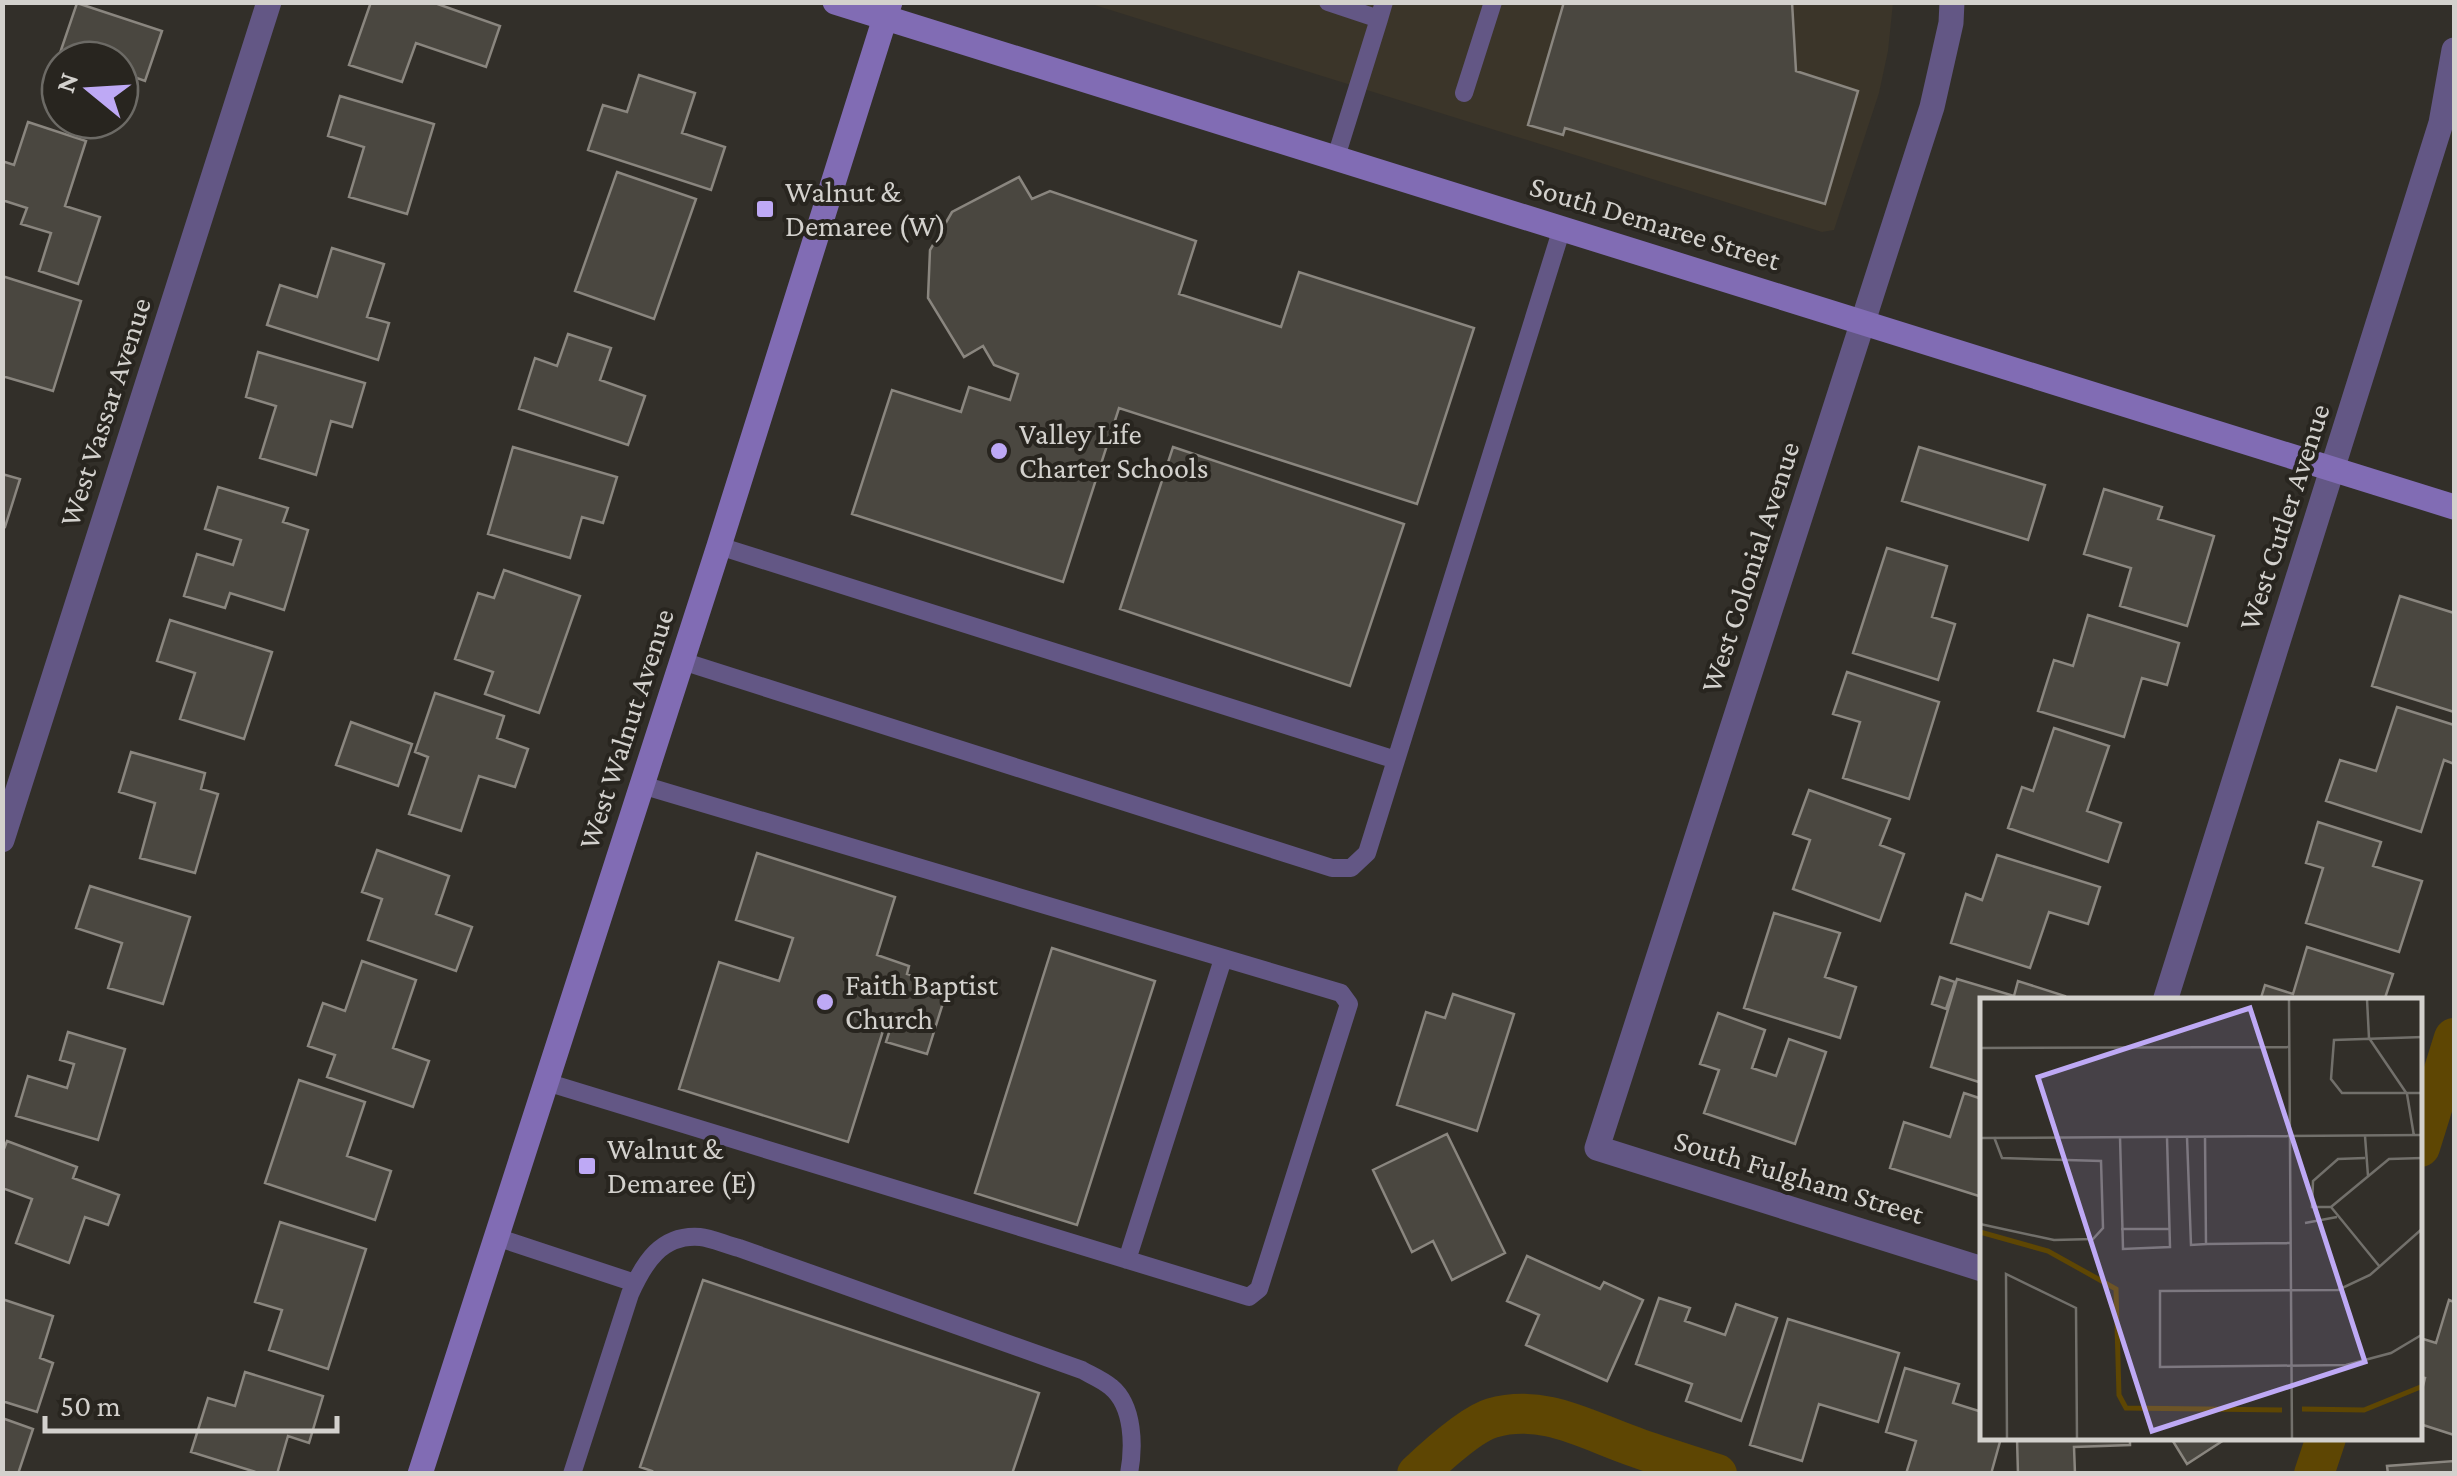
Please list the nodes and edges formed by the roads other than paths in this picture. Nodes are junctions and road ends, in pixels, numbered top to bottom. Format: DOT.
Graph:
graph roads {
  1 [pos="269,2"];
  2 [pos="835,2"];
  3 [pos="1328,2"];
  4 [pos="1492,2"];
  5 [pos="1952,2"];
  6 [pos="888,10"];
  7 [pos="1381,10"];
  8 [pos="2454,50"];
  9 [pos="1464,93"];
  10 [pos="1336,157"];
  11 [pos="1562,228"];
  12 [pos="1863,321"];
  13 [pos="2334,470"];
  14 [pos="2454,508"];
  15 [pos="720,546"];
  16 [pos="682,660"];
  17 [pos="1396,760"];
  18 [pos="642,785"];
  19 [pos="2,840"];
  20 [pos="1223,958"];
  21 [pos="2166,998"];
  22 [pos="546,1082"];
  23 [pos="1597,1148"];
  24 [pos="496,1236"];
  25 [pos="1128,1260"];
  26 [pos="1980,1268"];
  27 [pos="635,1283"];
  28 [pos="420,1474"];
  29 [pos="572,1474"];
  30 [pos="1129,1474"];
  1 -- 19 [label="street, West Vassar Avenue"];
  2 -- 6 [label="main road, South Demaree Street"];
  3 -- 7 [label="lane"];
  4 -- 9 [label="lane"];
  5 -- 12 [label="street, West Colonial Avenue"];
  6 -- 10 [label="main road, South Demaree Street"];
  6 -- 15 [label="main road, West Walnut Avenue"];
  7 -- 10 [label="lane"];
  8 -- 13 [label="street, West Cutler Avenue"];
  10 -- 11 [label="main road, South Demaree Street"];
  11 -- 12 [label="main road, South Demaree Street"];
  11 -- 17 [label="lane"];
  12 -- 13 [label="main road, South Demaree Street"];
  12 -- 23 [label="street, West Colonial Avenue"];
  13 -- 14 [label="main road, South Demaree Street"];
  13 -- 21 [label="street, West Cutler Avenue"];
  15 -- 16 [label="main road, West Walnut Avenue"];
  15 -- 17 [label="lane"];
  16 -- 17 [label="lane"];
  16 -- 18 [label="main road, West Walnut Avenue"];
  18 -- 20 [label="lane"];
  18 -- 22 [label="main road, West Walnut Avenue"];
  20 -- 25 [label="lane"];
  20 -- 25 [label="lane"];
  22 -- 24 [label="main road, West Walnut Avenue"];
  22 -- 25 [label="lane"];
  23 -- 26 [label="street, South Fulgham Street"];
  24 -- 27 [label="lane"];
  24 -- 28 [label="main road, West Walnut Avenue"];
  27 -- 29 [label="lane"];
  27 -- 30 [label="lane"];
}
